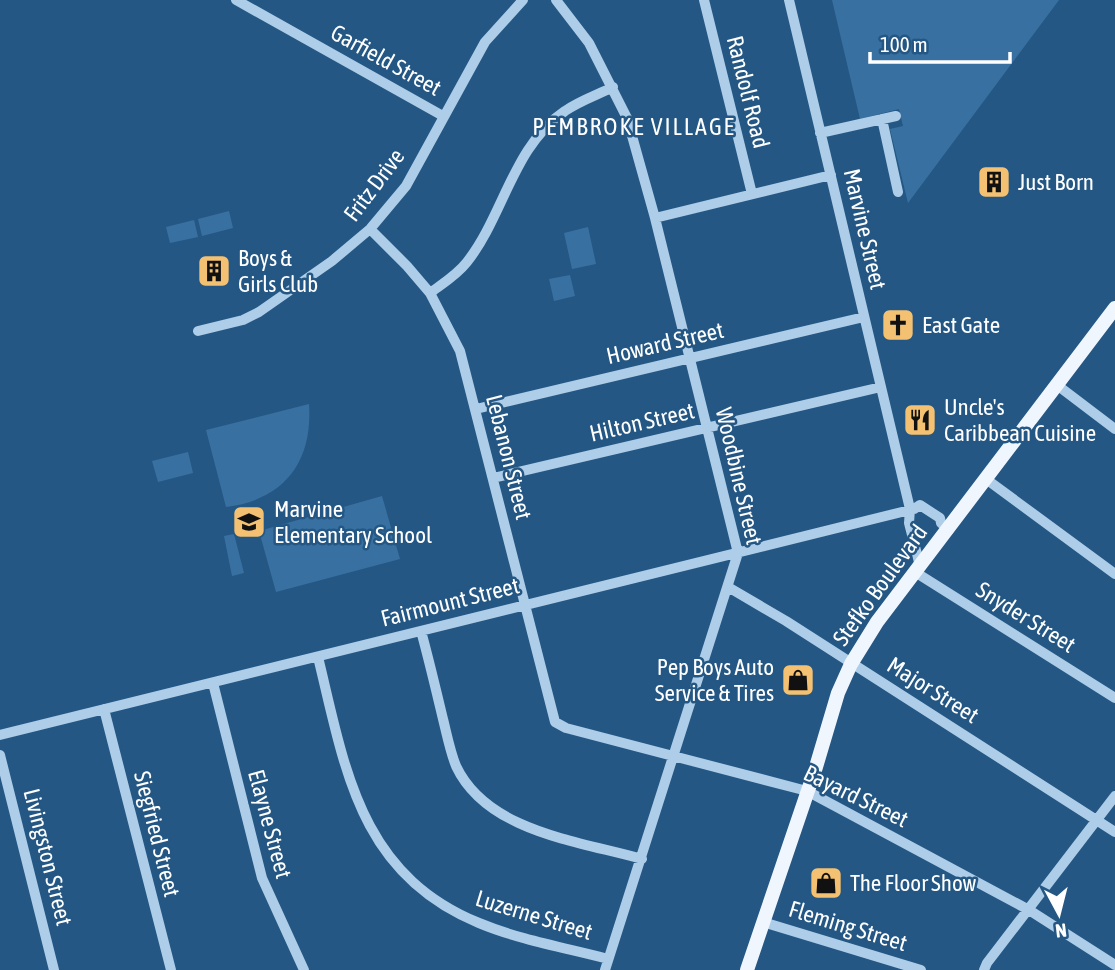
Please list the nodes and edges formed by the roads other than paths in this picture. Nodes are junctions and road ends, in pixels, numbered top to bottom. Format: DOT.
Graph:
graph roads {
  1 [pos="236,0"];
  2 [pos="523,0"];
  3 [pos="556,0"];
  4 [pos="704,0"];
  5 [pos="789,0"];
  6 [pos="613,87"];
  7 [pos="443,116"];
  8 [pos="896,116"];
  9 [pos="882,119"];
  10 [pos="820,133"];
  11 [pos="831,175"];
  12 [pos="898,192"];
  13 [pos="751,194"];
  14 [pos="655,218"];
  15 [pos="370,229"];
  16 [pos="430,293"];
  17 [pos="1115,308"];
  18 [pos="864,317"];
  19 [pos="198,331"];
  20 [pos="689,359"];
  21 [pos="1057,385"];
  22 [pos="881,387"];
  23 [pos="476,409"];
  24 [pos="707,428"];
  25 [pos="1115,429"];
  26 [pos="493,478"];
  27 [pos="986,479"];
  28 [pos="912,509"];
  29 [pos="945,527"];
  30 [pos="738,553"];
  31 [pos="918,569"];
  32 [pos="1115,574"];
  33 [pos="728,587"];
  34 [pos="525,605"];
  35 [pos="421,631"];
  36 [pos="318,657"];
  37 [pos="851,664"];
  38 [pos="212,683"];
  39 [pos="1115,698"];
  40 [pos="104,709"];
  41 [pos="555,722"];
  42 [pos="0,735"];
  43 [pos="0,755"];
  44 [pos="674,756"];
  45 [pos="807,791"];
  46 [pos="1115,796"];
  47 [pos="1097,820"];
  48 [pos="1115,832"];
  49 [pos="642,859"];
  50 [pos="1029,910"];
  51 [pos="763,922"];
  52 [pos="607,965"];
  53 [pos="1115,965"];
  54 [pos="54,970"];
  55 [pos="170,970"];
  56 [pos="304,970"];
  57 [pos="747,970"];
  58 [pos="921,970"];
  59 [pos="984,970"];
  1 -- 7 [label="street, Garfield Street"];
  2 -- 7 [label="street, Fritz Drive"];
  3 -- 6 [label="street, Woodbine Street"];
  4 -- 13 [label="street, Randolf Road"];
  5 -- 10 [label="street, Marvine Street"];
  6 -- 14 [label="street, Woodbine Street"];
  6 -- 16 [label="street"];
  7 -- 15 [label="street, Fritz Drive"];
  8 -- 9 [label="street"];
  9 -- 10 [label="street"];
  9 -- 12 [label="street"];
  10 -- 11 [label="street, Marvine Street"];
  11 -- 13 [label="street"];
  11 -- 18 [label="street, Marvine Street"];
  13 -- 14 [label="street"];
  14 -- 20 [label="street, Woodbine Street"];
  15 -- 16 [label="street, Lebanon Street"];
  15 -- 19 [label="street, Fritz Drive"];
  16 -- 23 [label="street, Lebanon Street"];
  17 -- 21 [label="main road, Stefko Boulevard"];
  18 -- 20 [label="street, Howard Street"];
  18 -- 22 [label="street, Marvine Street"];
  20 -- 23 [label="street, Howard Street"];
  20 -- 24 [label="street, Woodbine Street"];
  21 -- 25 [label="street"];
  21 -- 27 [label="main road, Stefko Boulevard"];
  22 -- 24 [label="street, Hilton Street"];
  22 -- 28 [label="street, Marvine Street"];
  23 -- 26 [label="street, Lebanon Street"];
  24 -- 26 [label="street, Hilton Street"];
  24 -- 30 [label="street, Woodbine Street"];
  26 -- 34 [label="street, Lebanon Street"];
  27 -- 29 [label="main road, Stefko Boulevard"];
  27 -- 32 [label="street"];
  28 -- 29 [label="street"];
  28 -- 30 [label="street, Fairmount Street"];
  28 -- 31 [label="street, Marvine Street"];
  29 -- 31 [label="main road, Stefko Boulevard"];
  30 -- 33 [label="street, Woodbine Street"];
  30 -- 34 [label="street, Fairmount Street"];
  31 -- 37 [label="main road, Stefko Boulevard"];
  31 -- 39 [label="street, Snyder Street"];
  33 -- 37 [label="street, Major Street"];
  33 -- 44 [label="street, Woodbine Street"];
  34 -- 35 [label="street, Fairmount Street"];
  34 -- 41 [label="street, Lebanon Street"];
  35 -- 36 [label="street, Fairmount Street"];
  35 -- 49 [label="street"];
  36 -- 38 [label="street, Fairmount Street"];
  36 -- 52 [label="street, Luzerne Street"];
  37 -- 45 [label="main road, Stefko Boulevard"];
  37 -- 47 [label="street, Major Street"];
  38 -- 40 [label="street, Fairmount Street"];
  38 -- 56 [label="street, Elayne Street"];
  40 -- 42 [label="street, Fairmount Street"];
  40 -- 55 [label="street, Siegfried Street"];
  41 -- 44 [label="street, Bayard Street"];
  43 -- 54 [label="street, Livingston Street"];
  44 -- 45 [label="street, Bayard Street"];
  44 -- 49 [label="street, Woodbine Street"];
  45 -- 50 [label="street, Bayard Street"];
  45 -- 51 [label="main road, Stefko Boulevard"];
  46 -- 47 [label="street"];
  47 -- 48 [label="street, Major Street"];
  47 -- 50 [label="street"];
  49 -- 52 [label="street, Woodbine Street"];
  50 -- 53 [label="street, Bayard Street"];
  50 -- 59 [label="street"];
  51 -- 57 [label="main road, Stefko Boulevard"];
  51 -- 58 [label="street, Fleming Street"];
}
